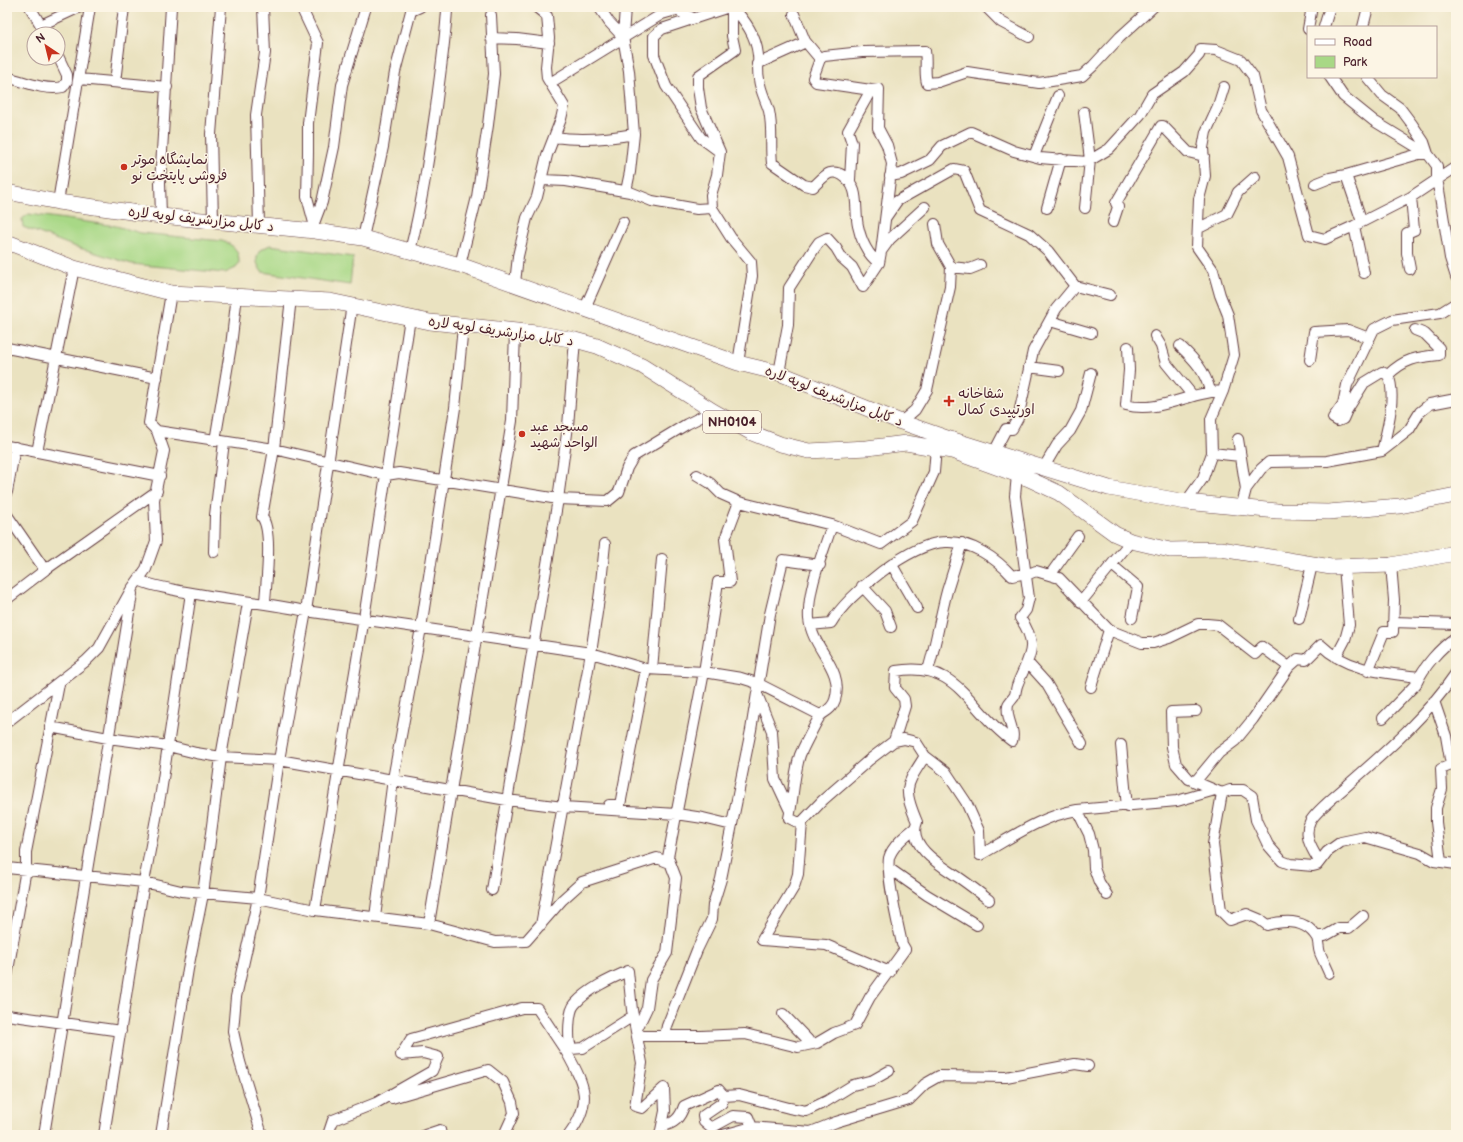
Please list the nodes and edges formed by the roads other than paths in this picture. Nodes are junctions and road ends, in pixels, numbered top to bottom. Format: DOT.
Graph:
graph roads {
  1 [pos="30,7"];
  2 [pos="80,7"];
  3 [pos="90,7"];
  4 [pos="124,7"];
  5 [pos="170,7"];
  6 [pos="221,7"];
  7 [pos="263,7"];
  8 [pos="301,7"];
  9 [pos="366,7"];
  10 [pos="536,7"];
  11 [pos="599,7"];
  12 [pos="625,7"];
  13 [pos="731,7"];
  14 [pos="986,7"];
  15 [pos="1153,7"];
  16 [pos="1309,7"];
  17 [pos="1330,7"];
  18 [pos="1368,7"];
  19 [pos="412,8"];
  20 [pos="447,10"];
  21 [pos="794,14"];
  22 [pos="491,16"];
  23 [pos="693,18"];
  24 [pos="41,26"];
  25 [pos="49,26"];
  26 [pos="1309,26"];
  27 [pos="1324,26"];
  28 [pos="1363,26"];
  29 [pos="623,37"];
  30 [pos="1028,37"];
  31 [pos="491,38"];
  32 [pos="806,42"];
  33 [pos="549,43"];
  34 [pos="820,59"];
  35 [pos="757,64"];
  36 [pos="63,66"];
  37 [pos="7,77"];
  38 [pos="1331,78"];
  39 [pos="1368,78"];
  40 [pos="79,79"];
  41 [pos="115,82"];
  42 [pos="550,83"];
  43 [pos="63,87"];
  44 [pos="166,87"];
  45 [pos="1224,87"];
  46 [pos="871,90"];
  47 [pos="77,94"];
  48 [pos="1058,96"];
  49 [pos="1084,112"];
  50 [pos="634,134"];
  51 [pos="554,137"];
  52 [pos="720,152"];
  53 [pos="1428,154"];
  54 [pos="1034,156"];
  55 [pos="1204,156"];
  56 [pos="1061,159"];
  57 [pos="1090,160"];
  58 [pos="1456,167"];
  59 [pos="1346,175"];
  60 [pos="890,176"];
  61 [pos="1255,177"];
  62 [pos="1437,178"];
  63 [pos="542,180"];
  64 [pos="850,180"];
  65 [pos="1315,184"];
  66 [pos="626,191"];
  67 [pos="7,192"];
  68 [pos="1410,197"];
  69 [pos="58,202"];
  70 [pos="925,207"];
  71 [pos="712,208"];
  72 [pos="1047,208"];
  73 [pos="1085,208"];
  74 [pos="161,216"];
  75 [pos="886,216"];
  76 [pos="213,221"];
  77 [pos="623,222"];
  78 [pos="1113,222"];
  79 [pos="935,224"];
  80 [pos="1358,224"];
  81 [pos="259,225"];
  82 [pos="315,227"];
  83 [pos="1199,228"];
  84 [pos="362,238"];
  85 [pos="7,242"];
  86 [pos="410,251"];
  87 [pos="881,252"];
  88 [pos="460,264"];
  89 [pos="879,264"];
  90 [pos="980,266"];
  91 [pos="951,267"];
  92 [pos="74,268"];
  93 [pos="1410,269"];
  94 [pos="1364,272"];
  95 [pos="1456,277"];
  96 [pos="515,283"];
  97 [pos="1076,286"];
  98 [pos="171,293"];
  99 [pos="236,295"];
  100 [pos="1110,295"];
  101 [pos="291,298"];
  102 [pos="1456,303"];
  103 [pos="352,304"];
  104 [pos="585,308"];
  105 [pos="410,318"];
  106 [pos="1050,321"];
  107 [pos="463,326"];
  108 [pos="1415,330"];
  109 [pos="515,332"];
  110 [pos="1091,332"];
  111 [pos="1155,336"];
  112 [pos="1369,338"];
  113 [pos="574,340"];
  114 [pos="1180,346"];
  115 [pos="1128,347"];
  116 [pos="7,348"];
  117 [pos="55,359"];
  118 [pos="1310,360"];
  119 [pos="738,363"];
  120 [pos="1029,367"];
  121 [pos="1059,372"];
  122 [pos="1091,373"];
  123 [pos="779,374"];
  124 [pos="1388,374"];
  125 [pos="157,378"];
  126 [pos="1223,390"];
  127 [pos="1210,391"];
  128 [pos="1192,396"];
  129 [pos="1456,399"];
  130 [pos="713,411"];
  131 [pos="907,424"];
  132 [pos="158,431"];
  133 [pos="1238,439"];
  134 [pos="220,442"];
  135 [pos="906,443"];
  136 [pos="11,447"];
  137 [pos="936,448"];
  138 [pos="274,449"];
  139 [pos="1382,451"];
  140 [pos="36,452"];
  141 [pos="994,452"];
  142 [pos="1212,453"];
  143 [pos="1240,456"];
  144 [pos="329,461"];
  145 [pos="1044,467"];
  146 [pos="386,475"];
  147 [pos="1017,475"];
  148 [pos="160,476"];
  149 [pos="697,476"];
  150 [pos="443,481"];
  151 [pos="1246,489"];
  152 [pos="501,490"];
  153 [pos="157,491"];
  154 [pos="7,492"];
  155 [pos="1456,496"];
  156 [pos="558,499"];
  157 [pos="739,502"];
  158 [pos="1186,502"];
  159 [pos="1241,508"];
  160 [pos="7,515"];
  161 [pos="832,525"];
  162 [pos="1078,536"];
  163 [pos="1130,541"];
  164 [pos="605,544"];
  165 [pos="962,544"];
  166 [pos="214,552"];
  167 [pos="1456,553"];
  168 [pos="662,559"];
  169 [pos="820,565"];
  170 [pos="1112,565"];
  171 [pos="1312,565"];
  172 [pos="1391,565"];
  173 [pos="892,566"];
  174 [pos="1344,566"];
  175 [pos="45,570"];
  176 [pos="1026,574"];
  177 [pos="1050,575"];
  178 [pos="140,580"];
  179 [pos="862,586"];
  180 [pos="131,590"];
  181 [pos="191,593"];
  182 [pos="7,600"];
  183 [pos="265,602"];
  184 [pos="1081,602"];
  185 [pos="248,603"];
  186 [pos="917,608"];
  187 [pos="306,611"];
  188 [pos="364,618"];
  189 [pos="1132,618"];
  190 [pos="1299,619"];
  191 [pos="1393,622"];
  192 [pos="1456,624"];
  193 [pos="810,625"];
  194 [pos="891,627"];
  195 [pos="421,628"];
  196 [pos="1109,630"];
  197 [pos="476,636"];
  198 [pos="1456,636"];
  199 [pos="532,646"];
  200 [pos="591,654"];
  201 [pos="1336,657"];
  202 [pos="1028,663"];
  203 [pos="1289,667"];
  204 [pos="649,669"];
  205 [pos="928,670"];
  206 [pos="1368,671"];
  207 [pos="704,672"];
  208 [pos="1456,673"];
  209 [pos="1419,677"];
  210 [pos="58,684"];
  211 [pos="1091,686"];
  212 [pos="757,688"];
  213 [pos="1434,701"];
  214 [pos="1196,711"];
  215 [pos="820,715"];
  216 [pos="1383,718"];
  217 [pos="7,722"];
  218 [pos="50,727"];
  219 [pos="108,738"];
  220 [pos="894,741"];
  221 [pos="1082,744"];
  222 [pos="1121,745"];
  223 [pos="168,746"];
  224 [pos="925,756"];
  225 [pos="221,757"];
  226 [pos="279,760"];
  227 [pos="337,771"];
  228 [pos="393,779"];
  229 [pos="1195,782"];
  230 [pos="450,789"];
  231 [pos="1218,792"];
  232 [pos="507,800"];
  233 [pos="563,807"];
  234 [pos="1127,807"];
  235 [pos="594,809"];
  236 [pos="1077,810"];
  237 [pos="790,811"];
  238 [pos="677,814"];
  239 [pos="802,822"];
  240 [pos="732,826"];
  241 [pos="915,828"];
  242 [pos="1320,861"];
  243 [pos="1441,862"];
  244 [pos="670,864"];
  245 [pos="1456,864"];
  246 [pos="7,868"];
  247 [pos="26,869"];
  248 [pos="890,869"];
  249 [pos="87,877"];
  250 [pos="144,882"];
  251 [pos="492,890"];
  252 [pos="203,894"];
  253 [pos="1107,895"];
  254 [pos="258,898"];
  255 [pos="989,900"];
  256 [pos="315,910"];
  257 [pos="1363,916"];
  258 [pos="375,917"];
  259 [pos="429,924"];
  260 [pos="541,925"];
  261 [pos="977,925"];
  262 [pos="1316,936"];
  263 [pos="890,972"];
  264 [pos="1329,973"];
  265 [pos="7,976"];
  266 [pos="782,1014"];
  267 [pos="7,1015"];
  268 [pos="633,1016"];
  269 [pos="63,1023"];
  270 [pos="121,1031"];
  271 [pos="636,1031"];
  272 [pos="665,1036"];
  273 [pos="808,1044"];
  274 [pos="569,1051"];
  275 [pos="1088,1066"];
  276 [pos="889,1071"];
  277 [pos="724,1096"];
  278 [pos="376,1103"];
  279 [pos="752,1126"];
  280 [pos="661,1130"];
  281 [pos="44,1135"];
  282 [pos="104,1135"];
  283 [pos="161,1135"];
  284 [pos="262,1135"];
  285 [pos="328,1135"];
  286 [pos="425,1135"];
  287 [pos="441,1135"];
  288 [pos="504,1135"];
  289 [pos="569,1135"];
  290 [pos="723,1135"];
  1 -- 24 [label="street"];
  2 -- 25 [label="street"];
  3 -- 40 [label="street"];
  4 -- 41 [label="street"];
  5 -- 44 [label="street"];
  6 -- 76 [label="street"];
  7 -- 81 [label="street"];
  8 -- 82 [label="street"];
  9 -- 82 [label="street"];
  10 -- 33 [label="street"];
  11 -- 29 [label="street"];
  12 -- 29 [label="street"];
  13 -- 23 [label="street"];
  13 -- 35 [label="street"];
  13 -- 52 [label="street"];
  14 -- 30 [label="street"];
  15 -- 34 [label="street"];
  16 -- 26 [label="street"];
  17 -- 27 [label="street"];
  18 -- 28 [label="street"];
  19 -- 84 [label="street"];
  20 -- 86 [label="street"];
  21 -- 32 [label="street"];
  22 -- 31 [label="street"];
  23 -- 29 [label="street"];
  23 -- 52 [label="street"];
  29 -- 42 [label="street"];
  29 -- 50 [label="street"];
  31 -- 33 [label="street"];
  31 -- 88 [label="street"];
  32 -- 34 [label="street"];
  32 -- 35 [label="street"];
  33 -- 42 [label="street"];
  34 -- 46 [label="street"];
  35 -- 64 [label="street"];
  36 -- 43 [label="street"];
  37 -- 43 [label="street"];
  38 -- 53 [label="street"];
  39 -- 53 [label="street"];
  40 -- 41 [label="street"];
  40 -- 47 [label="street"];
  41 -- 44 [label="street"];
  42 -- 51 [label="street"];
  43 -- 47 [label="street"];
  44 -- 74 [label="street"];
  45 -- 55 [label="street"];
  46 -- 60 [label="street"];
  46 -- 64 [label="street"];
  47 -- 69 [label="street"];
  48 -- 54 [label="street"];
  49 -- 57 [label="street"];
  50 -- 51 [label="street"];
  50 -- 66 [label="street"];
  51 -- 63 [label="street"];
  52 -- 71 [label="street"];
  53 -- 59 [label="street"];
  53 -- 62 [label="street"];
  54 -- 56 [label="street"];
  54 -- 60 [label="street"];
  55 -- 78 [label="street"];
  55 -- 83 [label="street"];
  56 -- 57 [label="street"];
  56 -- 72 [label="street"];
  57 -- 73 [label="street"];
  57 -- 80 [label="street"];
  58 -- 62 [label="street"];
  59 -- 65 [label="street"];
  59 -- 80 [label="street"];
  60 -- 75 [label="street"];
  61 -- 83 [label="street"];
  62 -- 68 [label="street"];
  62 -- 95 [label="street"];
  63 -- 66 [label="street"];
  63 -- 96 [label="street"];
  64 -- 89 [label="street"];
  66 -- 71 [label="street"];
  67 -- 69 [label="highway, د کابل مزارشریف لویه لاره"];
  68 -- 80 [label="street"];
  68 -- 93 [label="street"];
  69 -- 74 [label="highway, د کابل مزارشریف لویه لاره"];
  70 -- 87 [label="street"];
  71 -- 119 [label="street"];
  74 -- 76 [label="highway, د کابل مزارشریف لویه لاره"];
  75 -- 87 [label="street"];
  75 -- 97 [label="street"];
  76 -- 81 [label="highway, د کابل مزارشریف لویه لاره"];
  77 -- 104 [label="street"];
  79 -- 91 [label="street"];
  80 -- 94 [label="street"];
  81 -- 82 [label="highway, د کابل مزارشریف لویه لاره"];
  82 -- 84 [label="highway, د کابل مزارشریف لویه لاره"];
  83 -- 126 [label="street"];
  84 -- 86 [label="highway, د کابل مزارشریف لویه لاره"];
  85 -- 92 [label="highway, د کابل مزارشریف لویه لاره / NH0104"];
  86 -- 88 [label="highway, د کابل مزارشریف لویه لاره"];
  87 -- 89 [label="street"];
  88 -- 96 [label="highway, د کابل مزارشریف لویه لاره"];
  89 -- 123 [label="street"];
  90 -- 91 [label="street"];
  91 -- 131 [label="street"];
  92 -- 98 [label="highway, د کابل مزارشریف لویه لاره / NH0104"];
  92 -- 117 [label="street"];
  96 -- 104 [label="highway, د کابل مزارشریف لویه لاره"];
  97 -- 100 [label="street"];
  97 -- 106 [label="street"];
  98 -- 99 [label="highway, د کابل مزارشریف لویه لاره / NH0104"];
  98 -- 125 [label="street"];
  99 -- 101 [label="highway, د کابل مزارشریف لویه لاره / NH0104"];
  99 -- 134 [label="street"];
  101 -- 103 [label="highway, د کابل مزارشریف لویه لاره / NH0104"];
  101 -- 138 [label="street"];
  102 -- 112 [label="street"];
  103 -- 105 [label="highway, د کابل مزارشریف لویه لاره / NH0104"];
  103 -- 144 [label="street"];
  104 -- 119 [label="highway, د کابل مزارشریف لویه لاره"];
  105 -- 107 [label="highway, د کابل مزارشریف لویه لاره / NH0104"];
  105 -- 146 [label="street"];
  106 -- 110 [label="street"];
  106 -- 120 [label="street"];
  107 -- 109 [label="highway, د کابل مزارشریف لویه لاره / NH0104"];
  107 -- 150 [label="street"];
  108 -- 124 [label="street"];
  109 -- 113 [label="highway, د کابل مزارشریف لویه لاره / NH0104"];
  109 -- 152 [label="street"];
  111 -- 128 [label="street"];
  112 -- 118 [label="street"];
  112 -- 124 [label="street"];
  113 -- 130 [label="highway, د کابل مزارشریف لویه لاره / NH0104"];
  113 -- 156 [label="street"];
  114 -- 127 [label="street"];
  115 -- 128 [label="street"];
  116 -- 117 [label="street"];
  117 -- 125 [label="street"];
  117 -- 140 [label="street"];
  119 -- 123 [label="highway, د کابل مزارشریف لویه لاره"];
  120 -- 121 [label="street"];
  120 -- 141 [label="street"];
  122 -- 145 [label="street"];
  123 -- 131 [label="highway, د کابل مزارشریف لویه لاره"];
  124 -- 139 [label="street"];
  125 -- 132 [label="street"];
  126 -- 127 [label="street"];
  126 -- 142 [label="street"];
  127 -- 128 [label="street"];
  129 -- 139 [label="street"];
  130 -- 135 [label="highway, د کابل مزارشریف لویه لاره / NH0104"];
  130 -- 156 [label="street"];
  131 -- 135 [label="street"];
  131 -- 141 [label="highway, د کابل مزارشریف لویه لاره"];
  132 -- 134 [label="street"];
  132 -- 148 [label="street"];
  133 -- 143 [label="street"];
  134 -- 138 [label="street"];
  134 -- 166 [label="street"];
  135 -- 137 [label="highway, د کابل مزارشریف لویه لاره / NH0104"];
  136 -- 140 [label="street"];
  136 -- 154 [label="street"];
  137 -- 147 [label="highway, د کابل مزارشریف لویه لاره / NH0104"];
  137 -- 161 [label="street"];
  138 -- 144 [label="street"];
  138 -- 183 [label="street"];
  139 -- 151 [label="street"];
  140 -- 148 [label="street"];
  141 -- 145 [label="highway, د کابل مزارشریف لویه لاره"];
  142 -- 143 [label="street"];
  142 -- 158 [label="street"];
  143 -- 151 [label="street"];
  144 -- 146 [label="street"];
  144 -- 187 [label="street"];
  145 -- 158 [label="highway, د کابل مزارشریف لویه لاره"];
  146 -- 150 [label="street"];
  146 -- 188 [label="street"];
  147 -- 163 [label="highway, د کابل مزارشریف لویه لاره / NH0104"];
  147 -- 176 [label="street"];
  148 -- 153 [label="street"];
  149 -- 157 [label="street"];
  150 -- 152 [label="street"];
  150 -- 195 [label="street"];
  151 -- 159 [label="street"];
  152 -- 156 [label="street"];
  152 -- 197 [label="street"];
  153 -- 175 [label="street"];
  153 -- 178 [label="street"];
  155 -- 159 [label="highway, د کابل مزارشریف لویه لاره"];
  156 -- 199 [label="street"];
  157 -- 161 [label="street"];
  157 -- 207 [label="street"];
  158 -- 159 [label="highway, د کابل مزارشریف لویه لاره"];
  160 -- 175 [label="street"];
  161 -- 169 [label="street"];
  162 -- 177 [label="street"];
  163 -- 170 [label="street"];
  163 -- 171 [label="highway, د کابل مزارشریف لویه لاره / NH0104"];
  164 -- 200 [label="street"];
  165 -- 173 [label="street"];
  165 -- 176 [label="street"];
  165 -- 205 [label="street"];
  167 -- 172 [label="highway, د کابل مزارشریف لویه لاره / NH0104"];
  168 -- 204 [label="street"];
  169 -- 193 [label="street"];
  169 -- 212 [label="street"];
  170 -- 184 [label="street"];
  170 -- 189 [label="street"];
  171 -- 174 [label="highway, د کابل مزارشریف لویه لاره / NH0104"];
  171 -- 190 [label="street"];
  172 -- 174 [label="highway, د کابل مزارشریف لویه لاره / NH0104"];
  172 -- 191 [label="street"];
  173 -- 179 [label="street"];
  173 -- 186 [label="street"];
  174 -- 201 [label="street"];
  175 -- 182 [label="street"];
  176 -- 177 [label="street"];
  176 -- 202 [label="street"];
  177 -- 184 [label="street"];
  178 -- 180 [label="street"];
  178 -- 181 [label="street"];
  179 -- 193 [label="street"];
  179 -- 194 [label="street"];
  180 -- 210 [label="street"];
  180 -- 219 [label="street"];
  181 -- 185 [label="street"];
  181 -- 223 [label="street"];
  183 -- 185 [label="street"];
  183 -- 187 [label="street"];
  184 -- 196 [label="street"];
  185 -- 225 [label="street"];
  187 -- 188 [label="street"];
  187 -- 226 [label="street"];
  188 -- 195 [label="street"];
  188 -- 227 [label="street"];
  191 -- 192 [label="street"];
  191 -- 206 [label="street"];
  193 -- 215 [label="street"];
  195 -- 197 [label="street"];
  195 -- 228 [label="street"];
  196 -- 203 [label="street"];
  196 -- 211 [label="street"];
  197 -- 199 [label="street"];
  197 -- 230 [label="street"];
  198 -- 209 [label="street"];
  199 -- 200 [label="street"];
  199 -- 232 [label="street"];
  200 -- 204 [label="street"];
  200 -- 233 [label="street"];
  201 -- 203 [label="street"];
  201 -- 206 [label="street"];
  202 -- 205 [label="street"];
  202 -- 221 [label="street"];
  203 -- 229 [label="street"];
  204 -- 207 [label="street"];
  204 -- 235 [label="street"];
  205 -- 220 [label="street"];
  206 -- 209 [label="street"];
  207 -- 212 [label="street"];
  207 -- 238 [label="street"];
  208 -- 213 [label="street"];
  209 -- 216 [label="street"];
  210 -- 217 [label="street"];
  210 -- 218 [label="street"];
  212 -- 215 [label="street"];
  212 -- 237 [label="street"];
  212 -- 240 [label="street"];
  213 -- 242 [label="street"];
  213 -- 243 [label="street"];
  214 -- 229 [label="street"];
  215 -- 237 [label="street"];
  218 -- 219 [label="street"];
  218 -- 247 [label="street"];
  219 -- 223 [label="street"];
  219 -- 249 [label="street"];
  220 -- 224 [label="street"];
  220 -- 239 [label="street"];
  222 -- 234 [label="street"];
  223 -- 225 [label="street"];
  223 -- 250 [label="street"];
  224 -- 236 [label="street"];
  224 -- 241 [label="street"];
  225 -- 226 [label="street"];
  225 -- 252 [label="street"];
  226 -- 227 [label="street"];
  226 -- 254 [label="street"];
  227 -- 228 [label="street"];
  227 -- 256 [label="street"];
  228 -- 230 [label="street"];
  228 -- 258 [label="street"];
  229 -- 231 [label="street"];
  230 -- 232 [label="street"];
  230 -- 259 [label="street"];
  231 -- 234 [label="street"];
  231 -- 242 [label="street"];
  231 -- 262 [label="street"];
  232 -- 233 [label="street"];
  232 -- 251 [label="street"];
  233 -- 235 [label="street"];
  233 -- 260 [label="street"];
  234 -- 236 [label="street"];
  235 -- 238 [label="street"];
  236 -- 253 [label="street"];
  237 -- 239 [label="street"];
  238 -- 240 [label="street"];
  238 -- 244 [label="street"];
  239 -- 263 [label="street"];
  240 -- 272 [label="street"];
  241 -- 248 [label="street"];
  241 -- 255 [label="street"];
  242 -- 243 [label="street"];
  243 -- 245 [label="street"];
  244 -- 260 [label="street"];
  244 -- 271 [label="street"];
  246 -- 247 [label="street"];
  247 -- 249 [label="street"];
  247 -- 265 [label="street"];
  248 -- 261 [label="street"];
  248 -- 263 [label="street"];
  249 -- 250 [label="street"];
  249 -- 269 [label="street"];
  250 -- 252 [label="street"];
  250 -- 270 [label="street"];
  252 -- 254 [label="street"];
  252 -- 283 [label="street"];
  254 -- 256 [label="street"];
  254 -- 284 [label="street"];
  256 -- 258 [label="street"];
  257 -- 262 [label="street"];
  258 -- 259 [label="street"];
  259 -- 260 [label="street"];
  262 -- 264 [label="street"];
  263 -- 273 [label="street"];
  266 -- 273 [label="street"];
  267 -- 269 [label="street"];
  268 -- 271 [label="street"];
  268 -- 274 [label="street"];
  268 -- 274 [label="street"];
  269 -- 270 [label="street"];
  269 -- 281 [label="street"];
  270 -- 282 [label="street"];
  271 -- 272 [label="street"];
  271 -- 280 [label="street"];
  272 -- 273 [label="street"];
  274 -- 278 [label="street"];
  274 -- 289 [label="street"];
  275 -- 279 [label="street"];
  276 -- 277 [label="street"];
  277 -- 279 [label="street"];
  277 -- 280 [label="street"];
  278 -- 285 [label="street"];
  278 -- 288 [label="street"];
  279 -- 290 [label="street"];
  286 -- 287 [label="street"];
}
